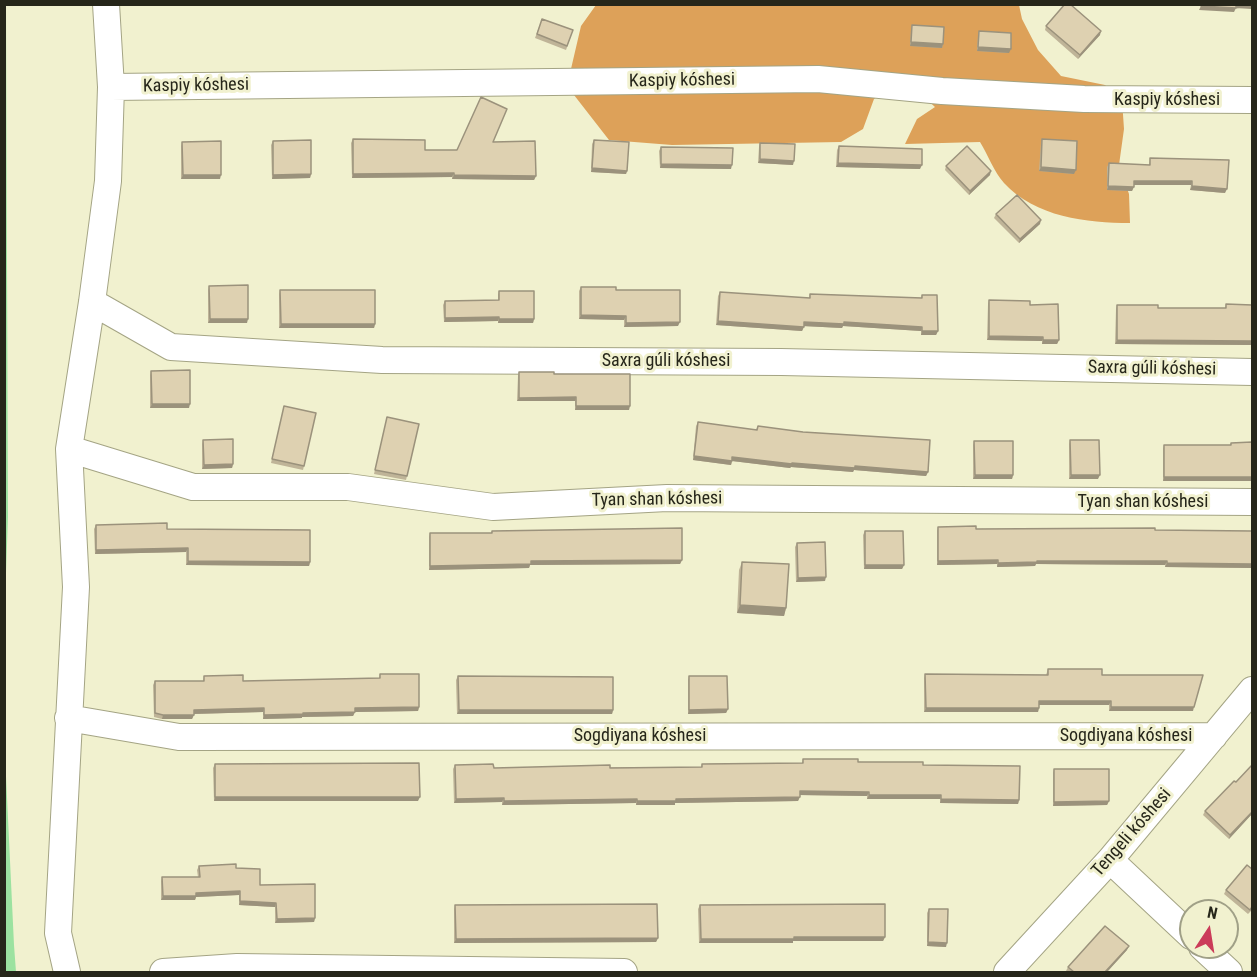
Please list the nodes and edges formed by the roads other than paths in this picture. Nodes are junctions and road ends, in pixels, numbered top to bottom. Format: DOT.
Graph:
graph roads {
  1 [pos="106,4"];
  2 [pos="111,87"];
  3 [pos="1252,100"];
  4 [pos="92,302"];
  5 [pos="1252,372"];
  6 [pos="69,448"];
  7 [pos="1252,502"];
  8 [pos="1252,690"];
  9 [pos="68,718"];
  10 [pos="1214,736"];
  11 [pos="1110,860"];
  12 [pos="1179,925"];
  13 [pos="1215,959"];
  14 [pos="67,972"];
  15 [pos="163,972"];
  16 [pos="624,972"];
  17 [pos="1007,972"];
  18 [pos="1229,972"];
  1 -- 2 [label="street"];
  2 -- 3 [label="street, Kaspiy kóshesi"];
  2 -- 4 [label="street"];
  4 -- 5 [label="street, Saxra gúli kóshesi"];
  4 -- 6 [label="street"];
  6 -- 7 [label="street, Tyan shan kóshesi"];
  6 -- 9 [label="street"];
  8 -- 10 [label="street, Tengeli kóshesi"];
  9 -- 10 [label="street, Sogdiyana kóshesi"];
  9 -- 14 [label="street"];
  10 -- 11 [label="street, Tengeli kóshesi"];
  11 -- 12 [label="street"];
  11 -- 17 [label="street, Tengeli kóshesi"];
  13 -- 18 [label="street"];
  15 -- 16 [label="street"];
}
